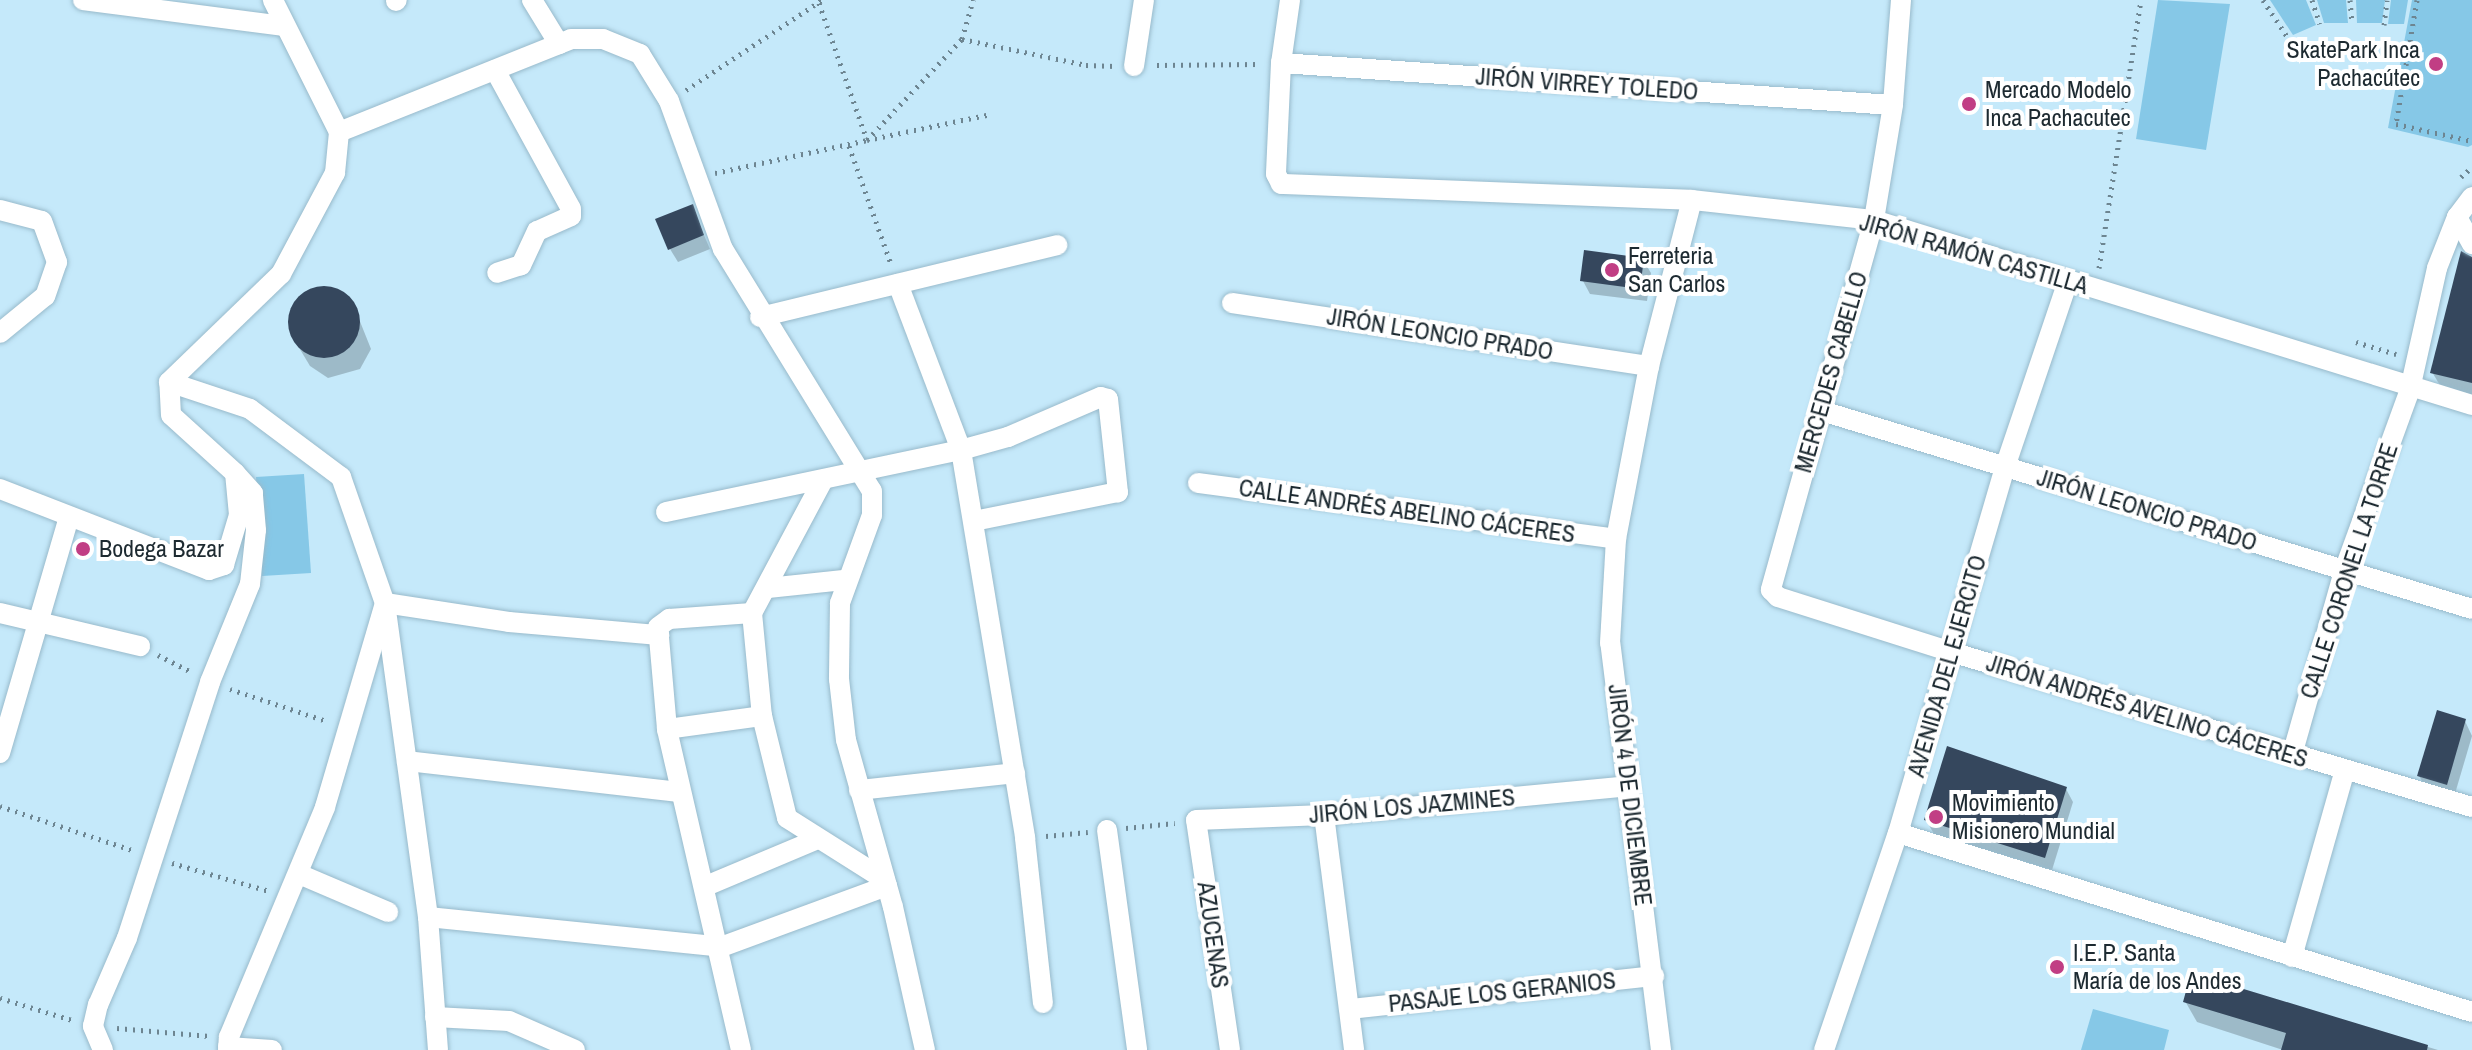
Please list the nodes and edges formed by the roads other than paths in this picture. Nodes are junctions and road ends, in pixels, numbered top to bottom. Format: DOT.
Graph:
graph roads {
  1 [pos="83,0"];
  2 [pos="273,0"];
  3 [pos="532,0"];
  4 [pos="1144,0"];
  5 [pos="1290,0"];
  6 [pos="1901,0"];
  7 [pos="284,26"];
  8 [pos="559,44"];
  9 [pos="1281,63"];
  10 [pos="1134,66"];
  11 [pos="495,70"];
  12 [pos="1893,105"];
  13 [pos="339,132"];
  14 [pos="2472,197"];
  15 [pos="1692,200"];
  16 [pos="0,210"];
  17 [pos="2457,217"];
  18 [pos="1874,220"];
  19 [pos="2472,244"];
  20 [pos="1057,245"];
  21 [pos="497,273"];
  22 [pos="2068,281"];
  23 [pos="898,284"];
  24 [pos="1232,303"];
  25 [pos="760,317"];
  26 [pos="0,333"];
  27 [pos="1649,366"];
  28 [pos="169,382"];
  29 [pos="2410,389"];
  30 [pos="2472,405"];
  31 [pos="1822,411"];
  32 [pos="961,450"];
  33 [pos="2005,467"];
  34 [pos="860,472"];
  35 [pos="235,473"];
  36 [pos="823,480"];
  37 [pos="1198,483"];
  38 [pos="0,489"];
  39 [pos="666,512"];
  40 [pos="69,517"];
  41 [pos="974,521"];
  42 [pos="1616,539"];
  43 [pos="2345,568"];
  44 [pos="844,580"];
  45 [pos="768,588"];
  46 [pos="1778,597"];
  47 [pos="385,603"];
  48 [pos="2472,609"];
  49 [pos="0,613"];
  50 [pos="752,613"];
  51 [pos="36,624"];
  52 [pos="659,635"];
  53 [pos="140,646"];
  54 [pos="1951,652"];
  55 [pos="762,716"];
  56 [pos="667,729"];
  57 [pos="0,753"];
  58 [pos="2292,755"];
  59 [pos="407,761"];
  60 [pos="2345,770"];
  61 [pos="1015,773"];
  62 [pos="1628,786"];
  63 [pos="859,790"];
  64 [pos="680,792"];
  65 [pos="2472,807"];
  66 [pos="1324,815"];
  67 [pos="1196,820"];
  68 [pos="1107,830"];
  69 [pos="1898,833"];
  70 [pos="818,839"];
  71 [pos="299,874"];
  72 [pos="886,883"];
  73 [pos="706,886"];
  74 [pos="388,912"];
  75 [pos="428,917"];
  76 [pos="721,947"];
  77 [pos="2292,957"];
  78 [pos="1654,976"];
  79 [pos="1043,1003"];
  80 [pos="1350,1009"];
  81 [pos="2472,1012"];
  82 [pos="435,1017"];
  83 [pos="228,1048"];
  84 [pos="103,1050"];
  85 [pos="272,1050"];
  86 [pos="438,1050"];
  87 [pos="575,1050"];
  88 [pos="741,1050"];
  89 [pos="925,1050"];
  90 [pos="1137,1050"];
  91 [pos="1230,1050"];
  92 [pos="1354,1050"];
  93 [pos="1661,1050"];
  94 [pos="1824,1050"];
  1 -- 7 [label="street"];
  2 -- 7 [label="street"];
  3 -- 8 [label="street"];
  4 -- 10 [label="street"];
  5 -- 9 [label="street"];
  6 -- 12 [label="street, MERCEDES CABELLO"];
  7 -- 13 [label="street"];
  8 -- 11 [label="street"];
  8 -- 25 [label="street"];
  9 -- 12 [label="street, JIRÓN VIRREY TOLEDO"];
  9 -- 15 [label="street, JIRÓN RAMÓN CASTILLA"];
  11 -- 13 [label="street"];
  11 -- 21 [label="street"];
  12 -- 18 [label="street, MERCEDES CABELLO"];
  13 -- 28 [label="street"];
  14 -- 17 [label="street, CALLE CORONEL LA TORRE"];
  15 -- 18 [label="street, JIRÓN RAMÓN CASTILLA"];
  15 -- 27 [label="street, JIRÓN 4 DE DICIEMBRE"];
  16 -- 26 [label="street"];
  17 -- 19 [label="street"];
  17 -- 29 [label="street, CALLE CORONEL LA TORRE"];
  18 -- 22 [label="street, JIRÓN RAMÓN CASTILLA"];
  18 -- 31 [label="street, MERCEDES CABELLO"];
  20 -- 23 [label="street"];
  22 -- 29 [label="street, JIRÓN RAMÓN CASTILLA"];
  22 -- 33 [label="street, AVENIDA DEL EJERCITO"];
  23 -- 25 [label="street"];
  23 -- 32 [label="street"];
  24 -- 27 [label="street, JIRÓN LEONCIO PRADO"];
  25 -- 34 [label="street"];
  27 -- 42 [label="street, JIRÓN 4 DE DICIEMBRE"];
  28 -- 35 [label="street"];
  28 -- 47 [label="street"];
  29 -- 30 [label="street, JIRÓN RAMÓN CASTILLA"];
  29 -- 43 [label="street, CALLE CORONEL LA TORRE"];
  31 -- 33 [label="street, JIRÓN LEONCIO PRADO"];
  31 -- 46 [label="street, MERCEDES CABELLO"];
  32 -- 34 [label="street"];
  32 -- 41 [label="street"];
  32 -- 41 [label="street"];
  33 -- 43 [label="street, JIRÓN LEONCIO PRADO"];
  33 -- 54 [label="street, AVENIDA DEL EJERCITO"];
  34 -- 36 [label="street"];
  34 -- 44 [label="street"];
  35 -- 40 [label="street"];
  35 -- 84 [label="street"];
  36 -- 39 [label="street"];
  36 -- 45 [label="street"];
  37 -- 42 [label="street, CALLE ANDRÉS ABELINO CÁCERES"];
  38 -- 40 [label="street"];
  40 -- 51 [label="street"];
  41 -- 61 [label="street"];
  42 -- 62 [label="street, JIRÓN 4 DE DICIEMBRE"];
  43 -- 48 [label="street, JIRÓN LEONCIO PRADO"];
  43 -- 58 [label="street, CALLE CORONEL LA TORRE"];
  44 -- 45 [label="street"];
  44 -- 63 [label="street"];
  45 -- 50 [label="street"];
  46 -- 54 [label="street, JIRÓN ANDRÉS AVELINO CÁCERES"];
  47 -- 52 [label="street"];
  47 -- 59 [label="street"];
  47 -- 71 [label="street"];
  49 -- 51 [label="street"];
  50 -- 52 [label="street"];
  50 -- 55 [label="street"];
  51 -- 53 [label="street"];
  51 -- 57 [label="street"];
  52 -- 56 [label="street"];
  54 -- 58 [label="street, JIRÓN ANDRÉS AVELINO CÁCERES"];
  54 -- 69 [label="street, AVENIDA DEL EJERCITO"];
  55 -- 56 [label="street"];
  55 -- 70 [label="street"];
  56 -- 64 [label="street"];
  58 -- 60 [label="street, JIRÓN ANDRÉS AVELINO CÁCERES"];
  59 -- 64 [label="street"];
  59 -- 75 [label="street"];
  60 -- 65 [label="street, JIRÓN ANDRÉS AVELINO CÁCERES"];
  60 -- 77 [label="street"];
  61 -- 63 [label="street"];
  61 -- 79 [label="street"];
  62 -- 66 [label="street, JIRÓN LOS JAZMINES"];
  62 -- 78 [label="street, JIRÓN 4 DE DICIEMBRE"];
  63 -- 72 [label="street"];
  64 -- 73 [label="street"];
  66 -- 67 [label="street, JIRÓN LOS JAZMINES"];
  66 -- 80 [label="street"];
  67 -- 91 [label="street, AZUCENAS"];
  68 -- 90 [label="street"];
  69 -- 77 [label="street"];
  69 -- 94 [label="street, AVENIDA DEL EJERCITO"];
  70 -- 72 [label="street"];
  70 -- 73 [label="street"];
  71 -- 74 [label="street"];
  71 -- 83 [label="street"];
  72 -- 76 [label="street"];
  72 -- 89 [label="street"];
  73 -- 76 [label="street"];
  75 -- 76 [label="street"];
  75 -- 82 [label="street"];
  76 -- 88 [label="street"];
  77 -- 81 [label="street"];
  78 -- 80 [label="street, PASAJE LOS GERANIOS"];
  78 -- 93 [label="street, JIRÓN 4 DE DICIEMBRE"];
  80 -- 92 [label="street"];
  82 -- 86 [label="street"];
  82 -- 87 [label="street"];
  83 -- 85 [label="street"];
}
